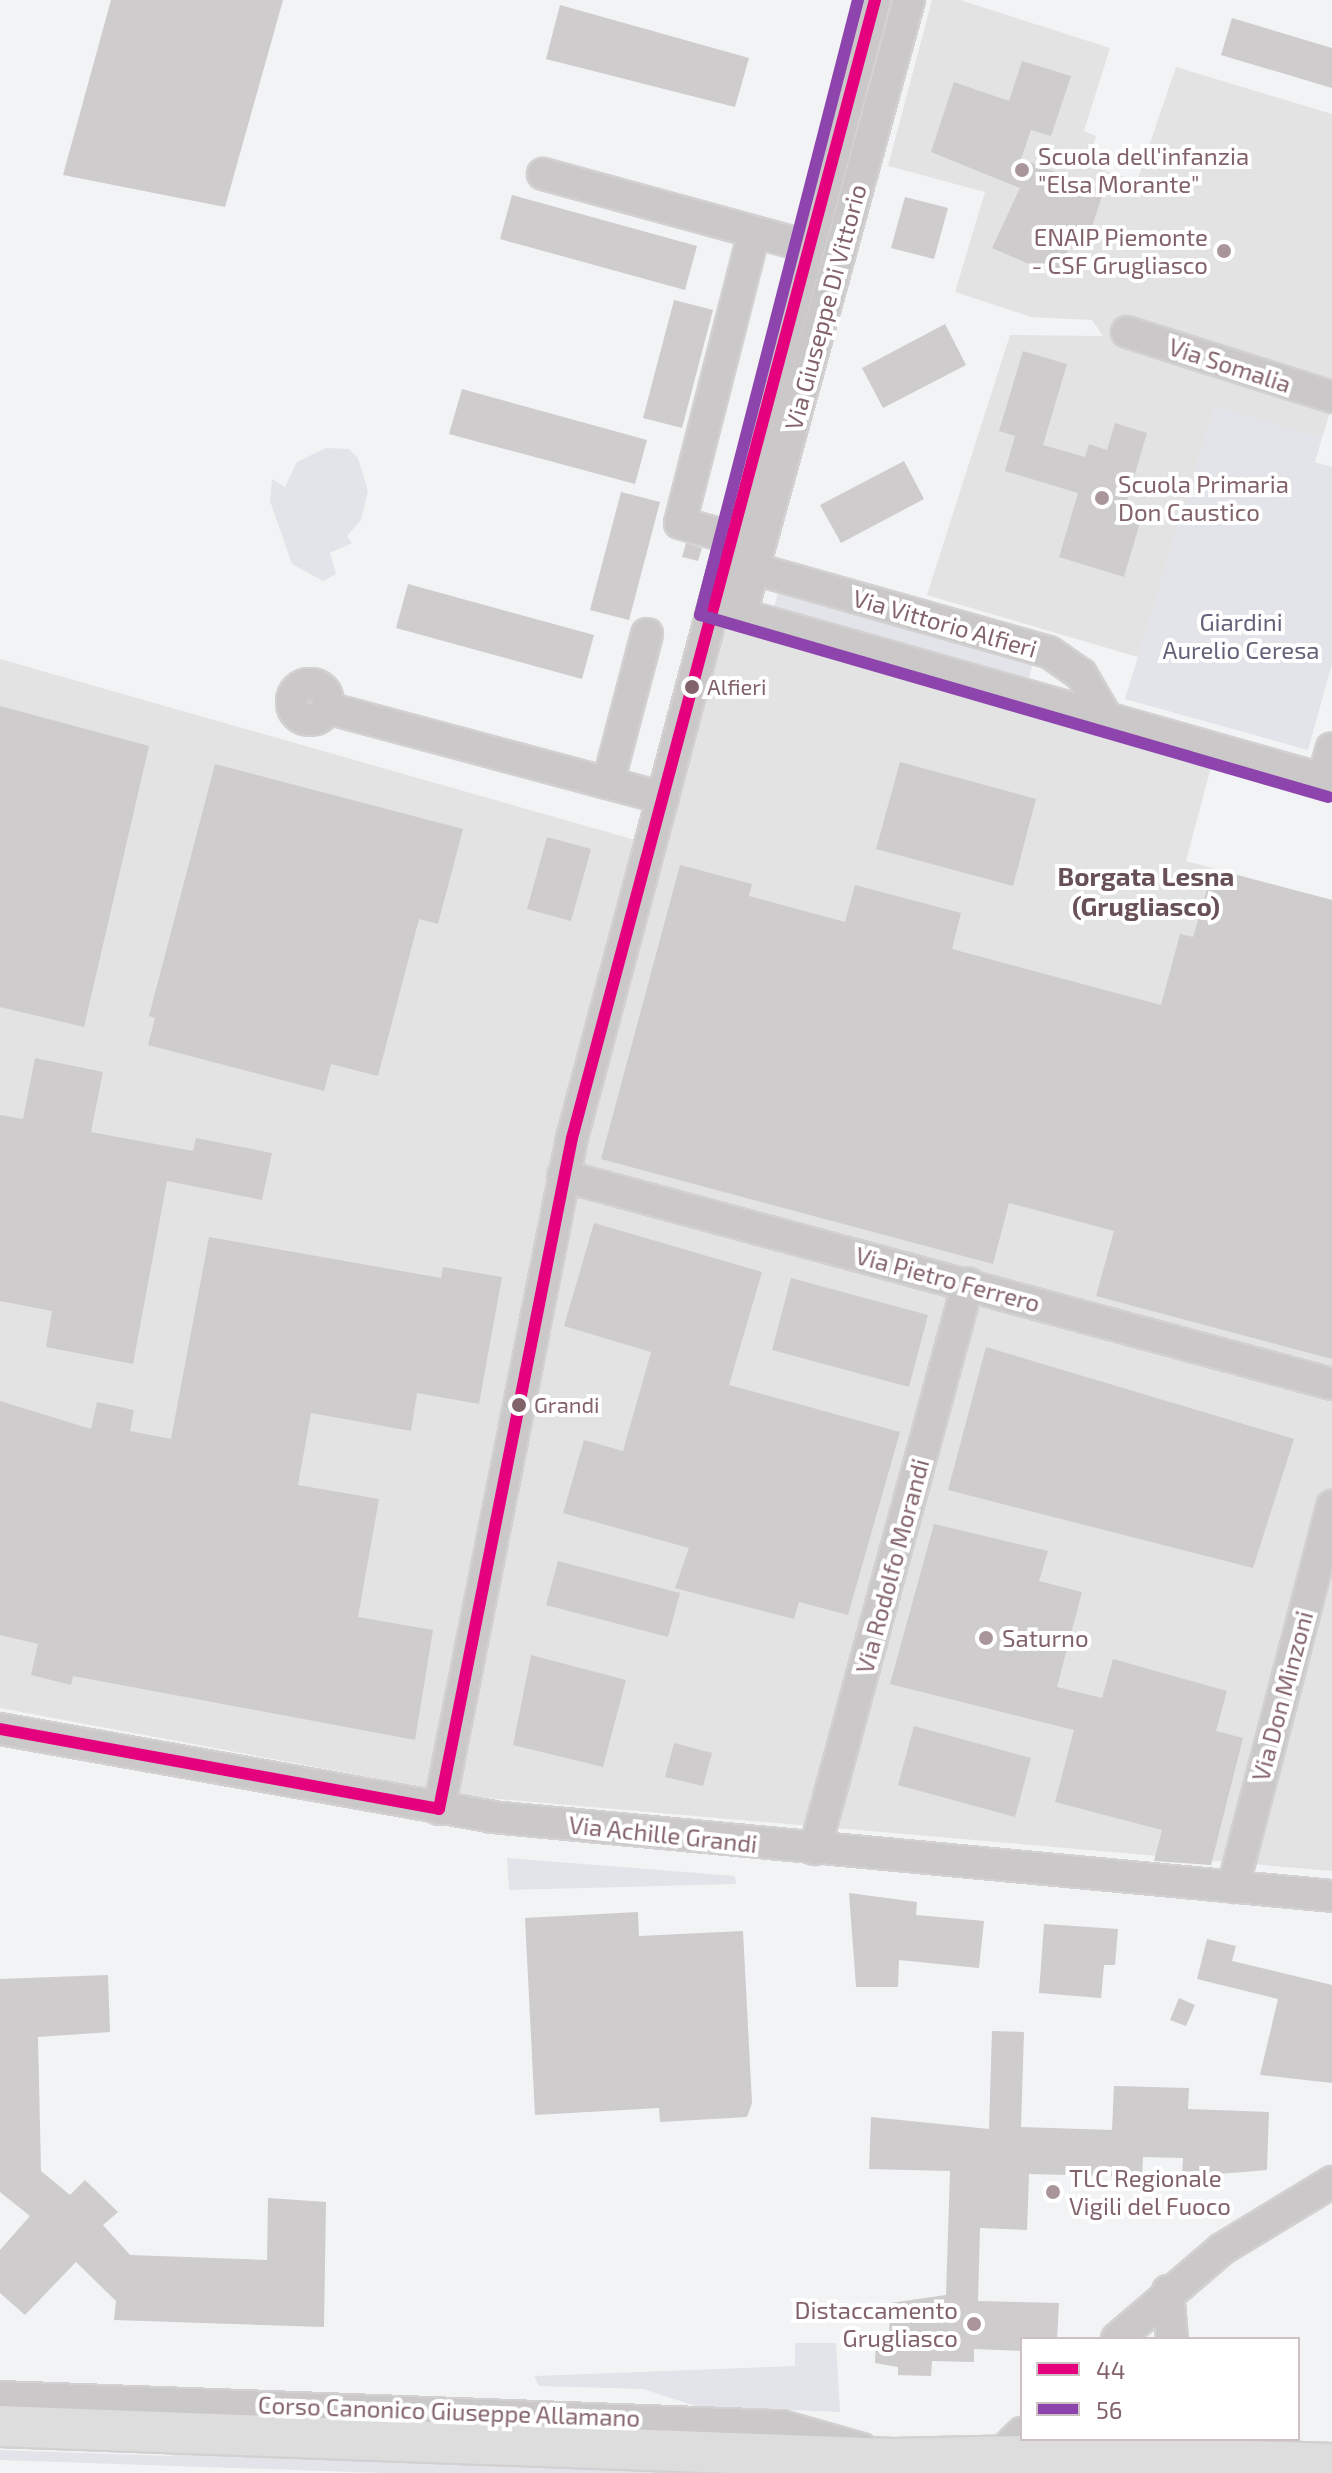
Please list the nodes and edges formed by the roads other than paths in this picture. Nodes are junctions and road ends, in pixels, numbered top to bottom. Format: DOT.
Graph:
graph roads {
  1 [pos="875,0"];
  2 [pos="909,0"];
  3 [pos="543,174"];
  4 [pos="754,232"];
  5 [pos="807,246"];
  6 [pos="1127,332"];
  7 [pos="770,385"];
  8 [pos="801,394"];
  9 [pos="1332,397"];
  10 [pos="729,537"];
  11 [pos="755,569"];
  12 [pos="728,610"];
  13 [pos="647,634"];
  14 [pos="327,708"];
  15 [pos="1106,717"];
  16 [pos="1332,748"];
  17 [pos="1328,780"];
  18 [pos="608,783"];
  19 [pos="663,798"];
  20 [pos="563,1176"];
  21 [pos="968,1283"];
  22 [pos="1332,1384"];
  23 [pos="1332,1506"];
  24 [pos="0,1729"];
  25 [pos="439,1809"];
  26 [pos="815,1849"];
  27 [pos="1233,1887"];
  28 [pos="1332,1896"];
  29 [pos="1332,2182"];
  30 [pos="1168,2291"];
  31 [pos="1119,2337"];
  32 [pos="1172,2337"];
  33 [pos="0,2397"];
  34 [pos="0,2405"];
  35 [pos="0,2426"];
  36 [pos="269,2436"];
  37 [pos="1182,2449"];
  38 [pos="1001,2454"];
  39 [pos="893,2459"];
  40 [pos="1332,2464"];
  1 -- 5 [label="street, Via Giuseppe Di Vittorio"];
  2 -- 8 [label="street, Via Giuseppe Di Vittorio"];
  3 -- 4 [label="street"];
  4 -- 5 [label="street"];
  4 -- 10 [label="street"];
  5 -- 7 [label="street, Via Giuseppe Di Vittorio"];
  6 -- 9 [label="street, Via Somalia"];
  7 -- 8 [label="street"];
  7 -- 10 [label="street, Via Giuseppe Di Vittorio"];
  8 -- 11 [label="street, Via Giuseppe Di Vittorio"];
  10 -- 12 [label="street, Via Giuseppe Di Vittorio"];
  11 -- 12 [label="street, Via Giuseppe Di Vittorio"];
  11 -- 15 [label="street, Via Vittorio Alfieri"];
  12 -- 15 [label="street, Via Vittorio Alfieri"];
  12 -- 19 [label="street, Via Giuseppe Di Vittorio"];
  13 -- 18 [label="street"];
  14 -- 18 [label="street"];
  15 -- 17 [label="street, Via Vittorio Alfieri"];
  16 -- 17 [label="street"];
  18 -- 19 [label="street"];
  19 -- 20 [label="street, Via Giuseppe Di Vittorio"];
  20 -- 21 [label="street, Via Pietro Ferrero"];
  20 -- 25 [label="street, Via Giuseppe Di Vittorio"];
  21 -- 22 [label="street, Via Pietro Ferrero"];
  21 -- 26 [label="street, Via Rodolfo Morandi"];
  23 -- 27 [label="street, Via Don Minzoni"];
  24 -- 25 [label="street, Via Achille Grandi"];
  25 -- 26 [label="street, Via Achille Grandi"];
  26 -- 27 [label="street, Via Achille Grandi"];
  27 -- 28 [label="street, Via Achille Grandi"];
  29 -- 30 [label="street"];
  30 -- 31 [label="street"];
  30 -- 32 [label="street"];
  33 -- 39 [label="street, Corso Canonico Giuseppe Allamano"];
  34 -- 36 [label="street"];
  35 -- 36 [label="main road, Corso Canonico Giuseppe Allamano"];
  36 -- 39 [label="main road, Corso Canonico Giuseppe Allamano"];
  37 -- 38 [label="main road, Corso Canonico Giuseppe Allamano"];
  37 -- 40 [label="main road, Corso Canonico Giuseppe Allamano"];
  38 -- 39 [label="main road, Corso Canonico Giuseppe Allamano"];
}
